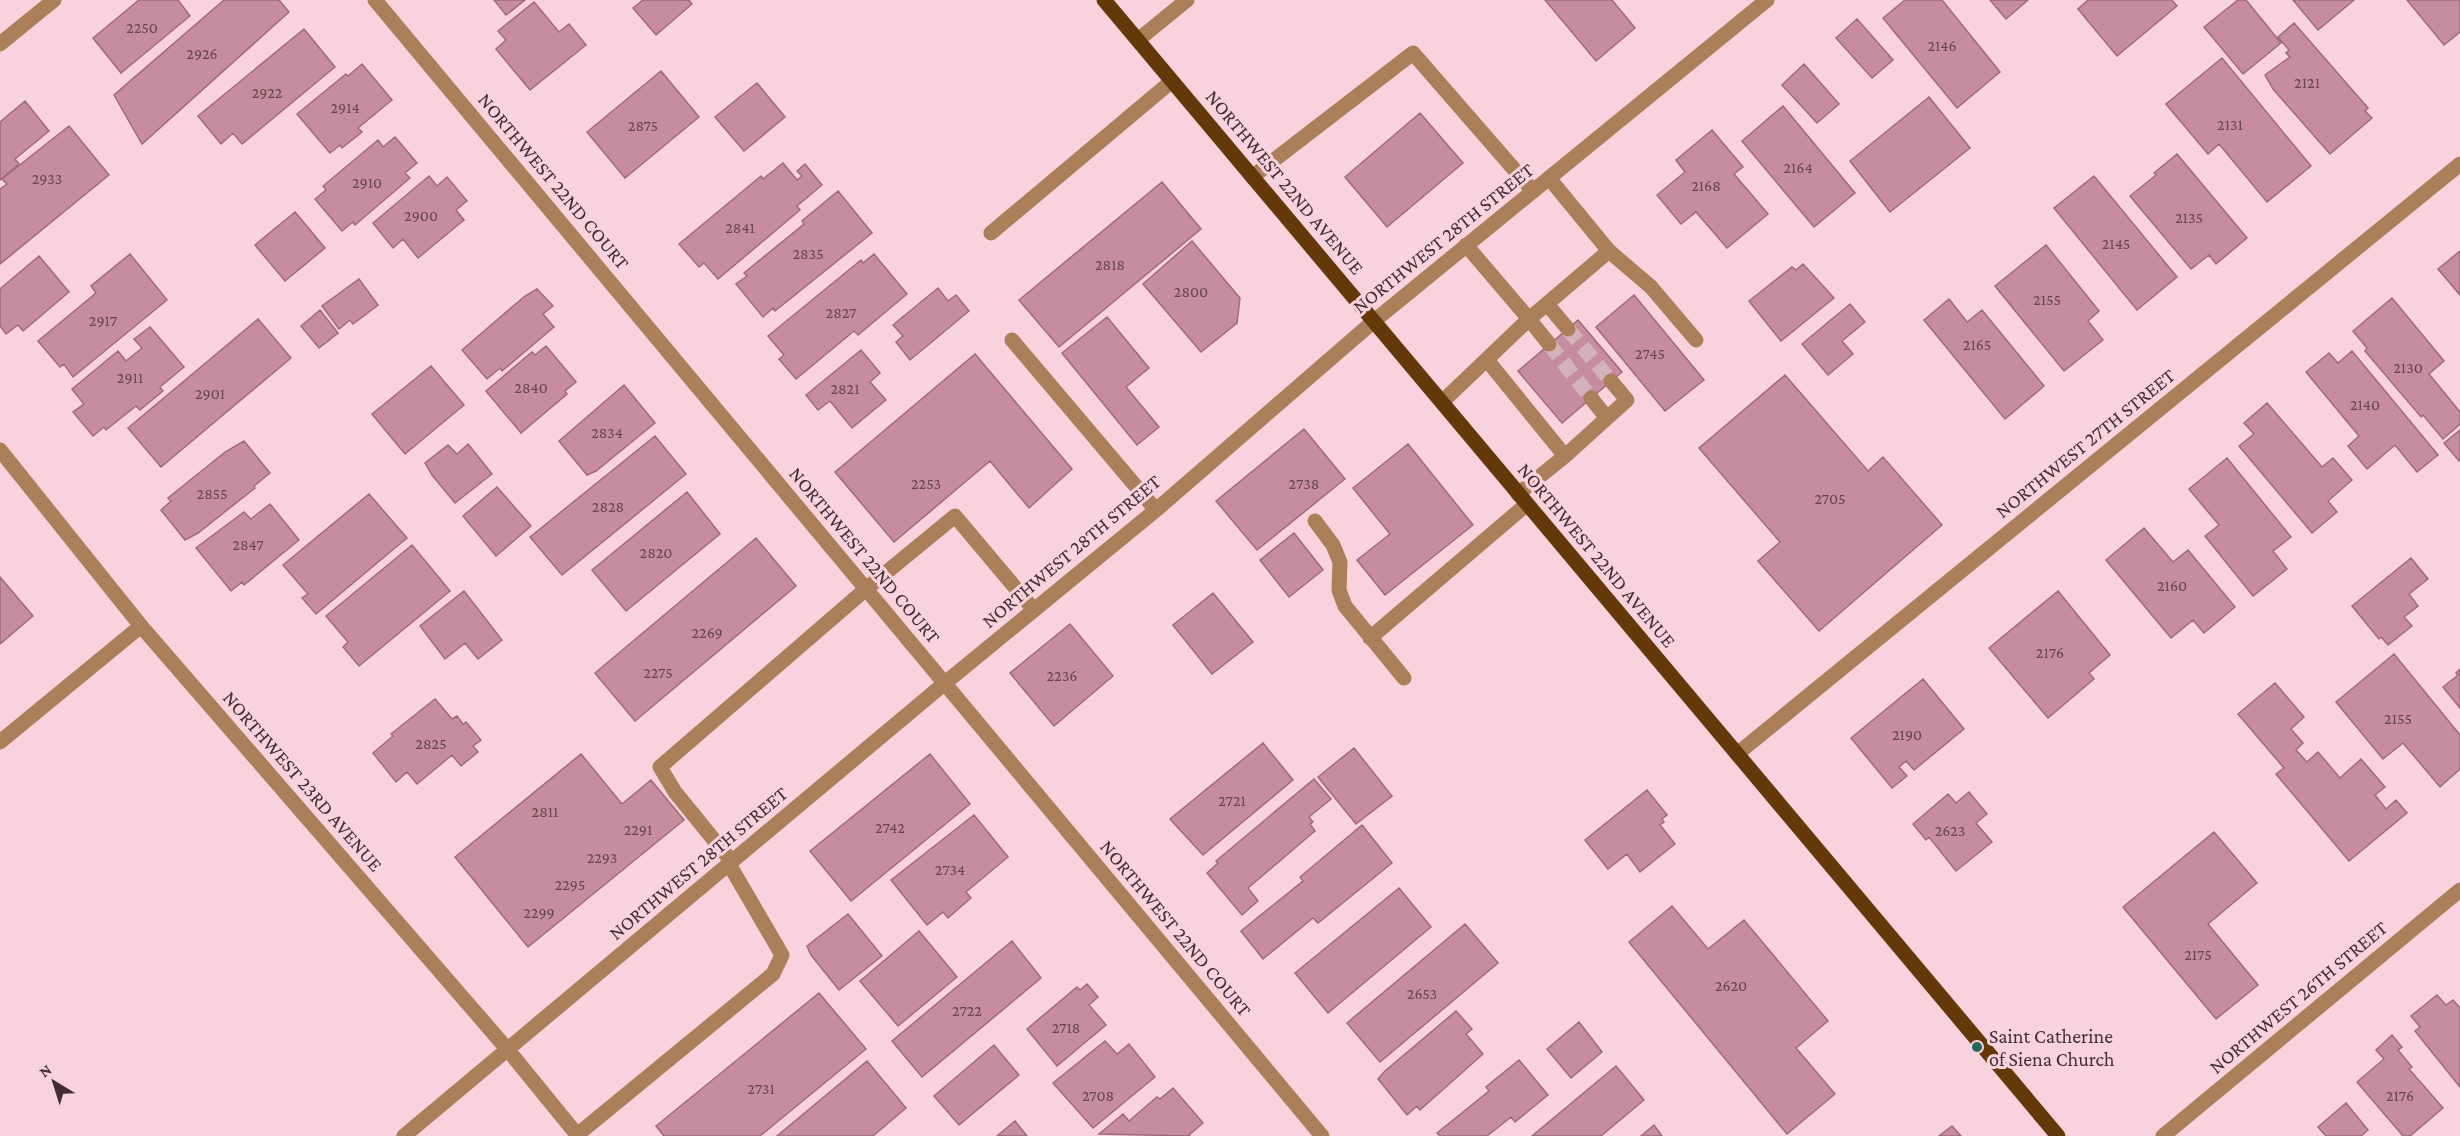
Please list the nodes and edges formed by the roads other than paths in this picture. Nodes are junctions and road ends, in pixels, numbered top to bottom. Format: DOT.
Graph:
graph roads {
  1 [pos="54,0"];
  2 [pos="375,0"];
  3 [pos="1104,0"];
  4 [pos="1187,0"];
  5 [pos="1767,0"];
  6 [pos="1138,40"];
  7 [pos="0,45"];
  8 [pos="1173,81"];
  9 [pos="2460,164"];
  10 [pos="1252,177"];
  11 [pos="1549,178"];
  12 [pos="1533,191"];
  13 [pos="991,233"];
  14 [pos="1466,245"];
  15 [pos="1609,251"];
  16 [pos="1547,304"];
  17 [pos="1529,319"];
  18 [pos="1374,321"];
  19 [pos="1568,329"];
  20 [pos="1012,340"];
  21 [pos="1696,340"];
  22 [pos="1549,344"];
  23 [pos="1486,360"];
  24 [pos="1611,381"];
  25 [pos="1591,398"];
  26 [pos="1442,402"];
  27 [pos="1607,418"];
  28 [pos="0,450"];
  29 [pos="1565,456"];
  30 [pos="1523,499"];
  31 [pos="1156,510"];
  32 [pos="1315,521"];
  33 [pos="866,589"];
  34 [pos="1034,610"];
  35 [pos="141,626"];
  36 [pos="1370,638"];
  37 [pos="1404,678"];
  38 [pos="945,683"];
  39 [pos="0,742"];
  40 [pos="1737,754"];
  41 [pos="730,863"];
  42 [pos="2460,890"];
  43 [pos="508,1050"];
  44 [pos="404,1136"];
  45 [pos="578,1136"];
  46 [pos="1323,1136"];
  47 [pos="2058,1136"];
  48 [pos="2163,1136"];
  1 -- 7 [label="street"];
  2 -- 33 [label="street, NORTHWEST 22ND COURT"];
  3 -- 6 [label="main road, NORTHWEST 22ND AVENUE"];
  4 -- 6 [label="street"];
  5 -- 11 [label="street, NORTHWEST 28TH STREET"];
  6 -- 8 [label="main road, NORTHWEST 22ND AVENUE"];
  8 -- 10 [label="main road, NORTHWEST 22ND AVENUE"];
  8 -- 13 [label="street"];
  9 -- 40 [label="street, NORTHWEST 27TH STREET"];
  10 -- 12 [label="street"];
  10 -- 18 [label="main road, NORTHWEST 22ND AVENUE"];
  11 -- 12 [label="street, NORTHWEST 28TH STREET"];
  11 -- 15 [label="street"];
  12 -- 14 [label="street, NORTHWEST 28TH STREET"];
  14 -- 17 [label="street"];
  14 -- 18 [label="street, NORTHWEST 28TH STREET"];
  15 -- 16 [label="street"];
  15 -- 21 [label="street"];
  16 -- 17 [label="street"];
  16 -- 19 [label="street"];
  17 -- 22 [label="street"];
  17 -- 23 [label="street"];
  18 -- 26 [label="main road, NORTHWEST 22ND AVENUE"];
  18 -- 31 [label="street, NORTHWEST 28TH STREET"];
  20 -- 31 [label="street"];
  23 -- 26 [label="street"];
  23 -- 29 [label="street"];
  24 -- 27 [label="street"];
  25 -- 27 [label="street"];
  26 -- 30 [label="main road, NORTHWEST 22ND AVENUE"];
  27 -- 29 [label="street"];
  28 -- 35 [label="street, NORTHWEST 23RD AVENUE"];
  29 -- 30 [label="street"];
  30 -- 36 [label="street"];
  30 -- 40 [label="main road, NORTHWEST 22ND AVENUE"];
  31 -- 34 [label="street, NORTHWEST 28TH STREET"];
  32 -- 36 [label="street"];
  33 -- 34 [label="street"];
  33 -- 38 [label="street, NORTHWEST 22ND COURT"];
  33 -- 41 [label="street"];
  34 -- 38 [label="street, NORTHWEST 28TH STREET"];
  35 -- 39 [label="street"];
  35 -- 43 [label="street, NORTHWEST 23RD AVENUE"];
  36 -- 37 [label="street"];
  38 -- 41 [label="street, NORTHWEST 28TH STREET"];
  38 -- 46 [label="street, NORTHWEST 22ND COURT"];
  40 -- 47 [label="main road, NORTHWEST 22ND AVENUE"];
  41 -- 43 [label="street, NORTHWEST 28TH STREET"];
  41 -- 45 [label="street"];
  42 -- 48 [label="street, NORTHWEST 26TH STREET"];
  43 -- 44 [label="street, NORTHWEST 28TH STREET"];
  43 -- 45 [label="street, NORTHWEST 23RD AVENUE"];
}
